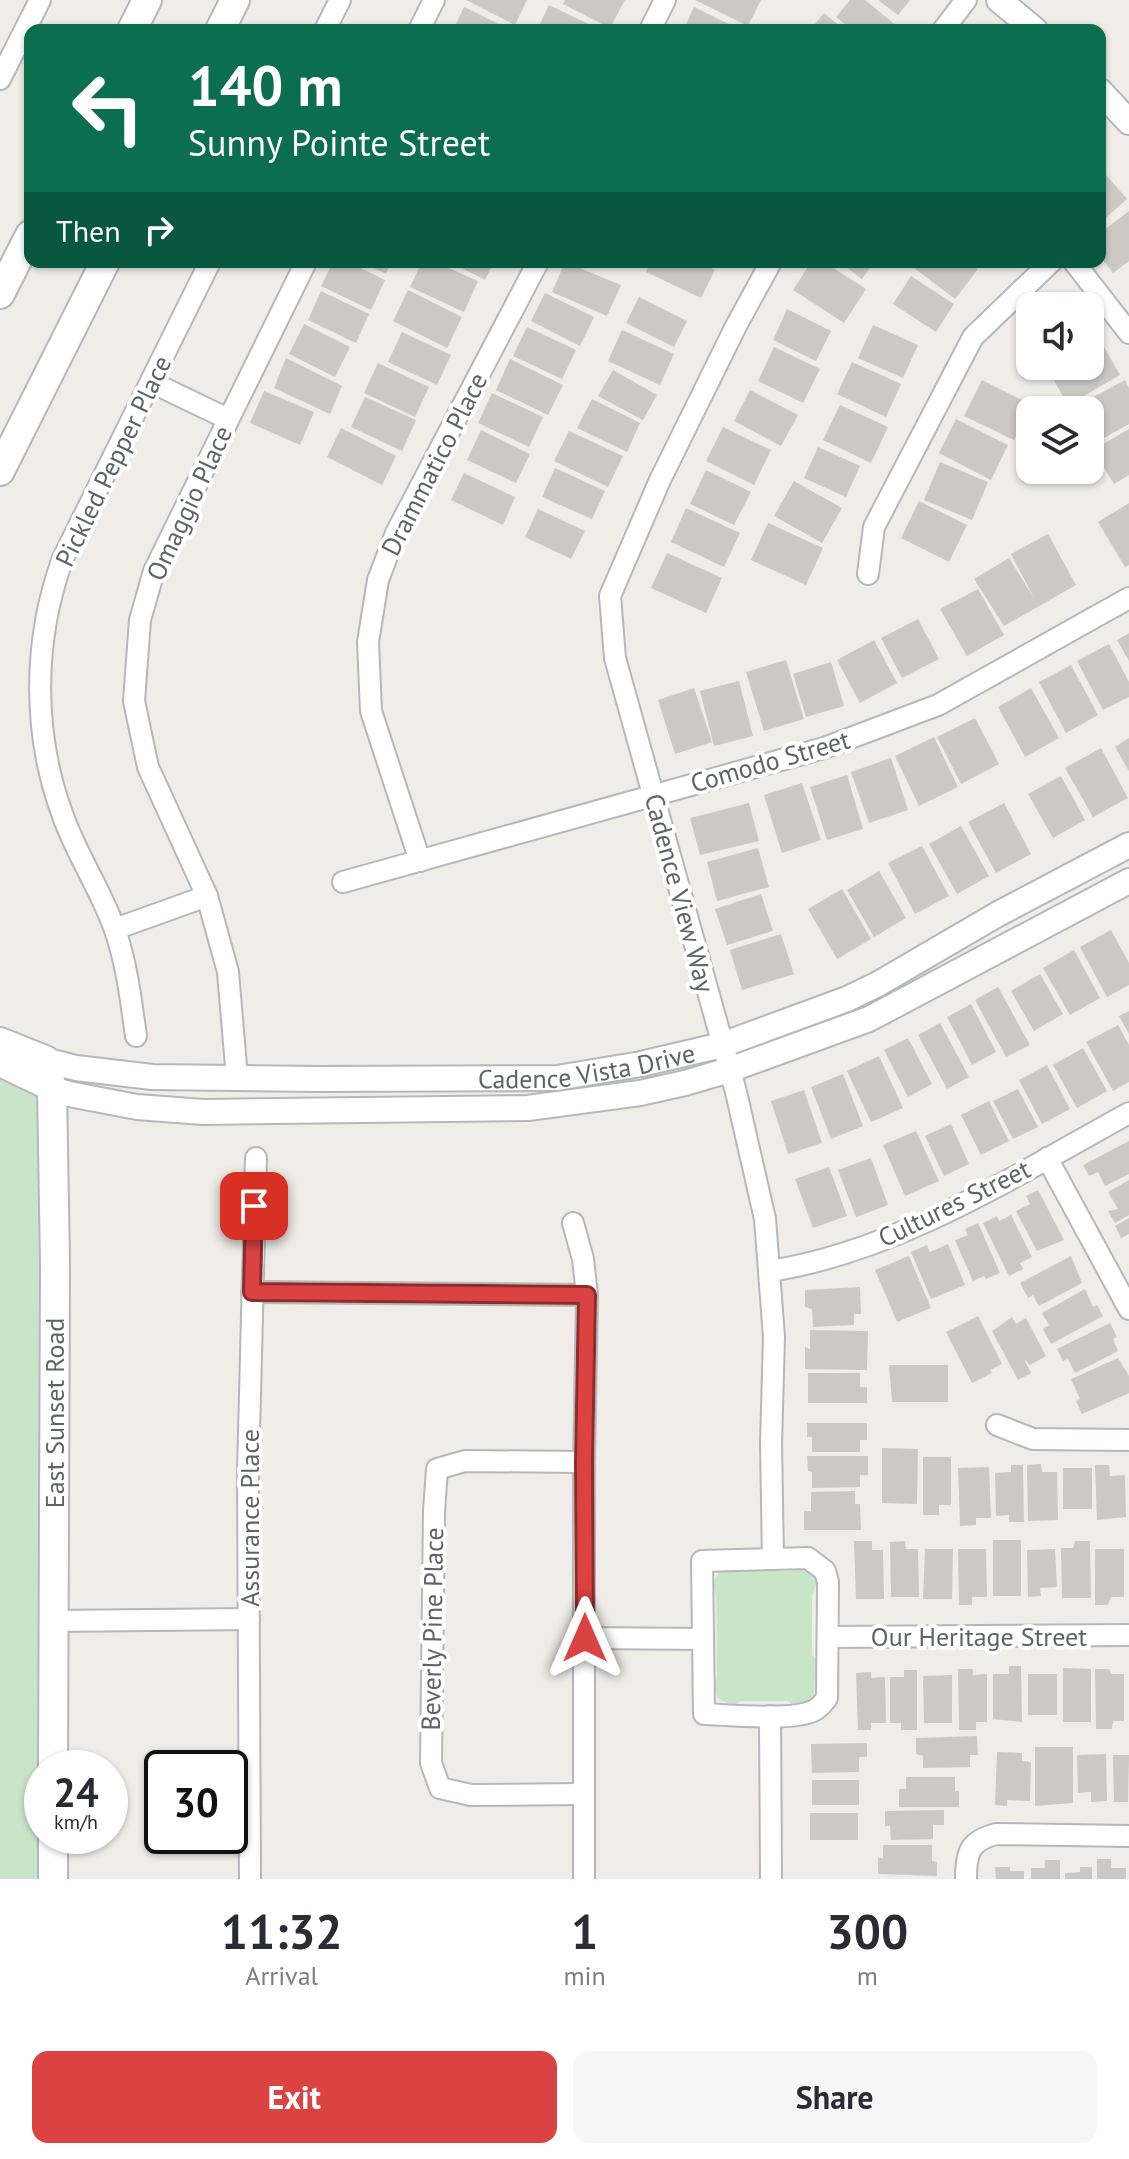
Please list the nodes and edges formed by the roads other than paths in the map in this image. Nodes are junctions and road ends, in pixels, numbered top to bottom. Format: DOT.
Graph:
graph roads {
  1 [pos="40,0"];
  2 [pos="147,0"];
  3 [pos="235,0"];
  4 [pos="340,0"];
  5 [pos="434,0"];
  6 [pos="665,0"];
  7 [pos="966,0"];
  8 [pos="999,0"];
  9 [pos="28,24"];
  10 [pos="135,24"];
  11 [pos="223,24"];
  12 [pos="328,24"];
  13 [pos="422,24"];
  14 [pos="653,24"];
  15 [pos="948,24"];
  16 [pos="1028,24"];
  17 [pos="24,32"];
  18 [pos="0,79"];
  19 [pos="1106,97"];
  20 [pos="1129,122"];
  21 [pos="24,247"];
  22 [pos="102,268"];
  23 [pos="207,268"];
  24 [pos="303,268"];
  25 [pos="535,268"];
  26 [pos="768,268"];
  27 [pos="1045,268"];
  28 [pos="1079,268"];
  29 [pos="0,294"];
  30 [pos="1129,333"];
  31 [pos="151,382"];
  32 [pos="228,419"];
  33 [pos="0,471"];
  34 [pos="868,574"];
  35 [pos="1129,598"];
  36 [pos="652,794"];
  37 [pos="1120,850"];
  38 [pos="420,861"];
  39 [pos="343,882"];
  40 [pos="1128,884"];
  41 [pos="207,896"];
  42 [pos="115,929"];
  43 [pos="136,1036"];
  44 [pos="0,1042"];
  45 [pos="722,1045"];
  46 [pos="45,1060"];
  47 [pos="0,1064"];
  48 [pos="729,1070"];
  49 [pos="237,1078"];
  50 [pos="52,1089"];
  51 [pos="1129,1113"];
  52 [pos="256,1158"];
  53 [pos="1047,1158"];
  54 [pos="573,1223"];
  55 [pos="770,1271"];
  56 [pos="252,1292"];
  57 [pos="587,1295"];
  58 [pos="1129,1309"];
  59 [pos="997,1425"];
  60 [pos="1129,1440"];
  61 [pos="584,1462"];
  62 [pos="773,1559"];
  63 [pos="249,1619"];
  64 [pos="54,1621"];
  65 [pos="1129,1635"];
  66 [pos="828,1637"];
  67 [pos="585,1638"];
  68 [pos="703,1639"];
  69 [pos="770,1716"];
  70 [pos="53,1750"];
  71 [pos="583,1794"];
  72 [pos="1129,1836"];
  73 [pos="53,1854"];
  74 [pos="53,1879"];
  75 [pos="250,1879"];
  76 [pos="584,1879"];
  77 [pos="771,1879"];
  78 [pos="966,1879"];
  1 -- 9 [label="street"];
  2 -- 10 [label="main road"];
  3 -- 11 [label="main road"];
  4 -- 12 [label="street"];
  5 -- 13 [label="street"];
  6 -- 14 [label="street"];
  7 -- 15 [label="street"];
  8 -- 16 [label="street"];
  17 -- 18 [label="street"];
  19 -- 20 [label="street"];
  21 -- 29 [label="main road"];
  22 -- 33 [label="main road"];
  23 -- 31 [label="street, Pickled Pepper Place"];
  24 -- 32 [label="street, Omaggio Place"];
  25 -- 38 [label="street, Drammatico Place"];
  26 -- 36 [label="street, Cadence View Way"];
  27 -- 34 [label="street"];
  28 -- 30 [label="street"];
  31 -- 32 [label="street"];
  31 -- 42 [label="street, Pickled Pepper Place"];
  32 -- 41 [label="street, Omaggio Place"];
  35 -- 36 [label="street, Comodo Street"];
  36 -- 38 [label="street, Comodo Street"];
  36 -- 45 [label="street, Cadence View Way"];
  37 -- 40 [label="street"];
  37 -- 45 [label="street, Cadence Vista Drive"];
  38 -- 39 [label="street, Comodo Street"];
  40 -- 48 [label="street, Cadence Vista Drive"];
  41 -- 42 [label="street"];
  41 -- 49 [label="street, Omaggio Place"];
  42 -- 43 [label="street, Pickled Pepper Place"];
  44 -- 46 [label="main road, Cadence Vista Drive"];
  45 -- 48 [label="street, Cadence View Way"];
  45 -- 49 [label="street, Cadence Vista Drive"];
  46 -- 49 [label="street, Cadence Vista Drive"];
  46 -- 50 [label="main road, East Sunset Road"];
  47 -- 50 [label="street, Cadence Vista Drive"];
  48 -- 50 [label="street, Cadence Vista Drive"];
  48 -- 55 [label="street, Cadence View Way"];
  50 -- 64 [label="main road, East Sunset Road"];
  51 -- 53 [label="street, Cultures Street"];
  52 -- 56 [label="street, Assurance Place"];
  53 -- 55 [label="street, Cultures Street"];
  53 -- 58 [label="street"];
  54 -- 57 [label="street"];
  55 -- 62 [label="street, Cadence View Way"];
  56 -- 57 [label="street"];
  56 -- 63 [label="street, Assurance Place"];
  57 -- 61 [label="street"];
  59 -- 60 [label="street"];
  61 -- 67 [label="street"];
  61 -- 71 [label="street, Beverly Pine Place"];
  62 -- 66 [label="street"];
  62 -- 68 [label="street"];
  63 -- 64 [label="street"];
  63 -- 75 [label="street, Assurance Place"];
  64 -- 70 [label="main road, East Sunset Road"];
  65 -- 66 [label="street, Our Heritage Street"];
  66 -- 69 [label="street"];
  67 -- 68 [label="street"];
  67 -- 71 [label="street"];
  68 -- 69 [label="street"];
  69 -- 77 [label="street"];
  71 -- 76 [label="street"];
  72 -- 78 [label="street"];
  73 -- 74 [label="main road"];
}
